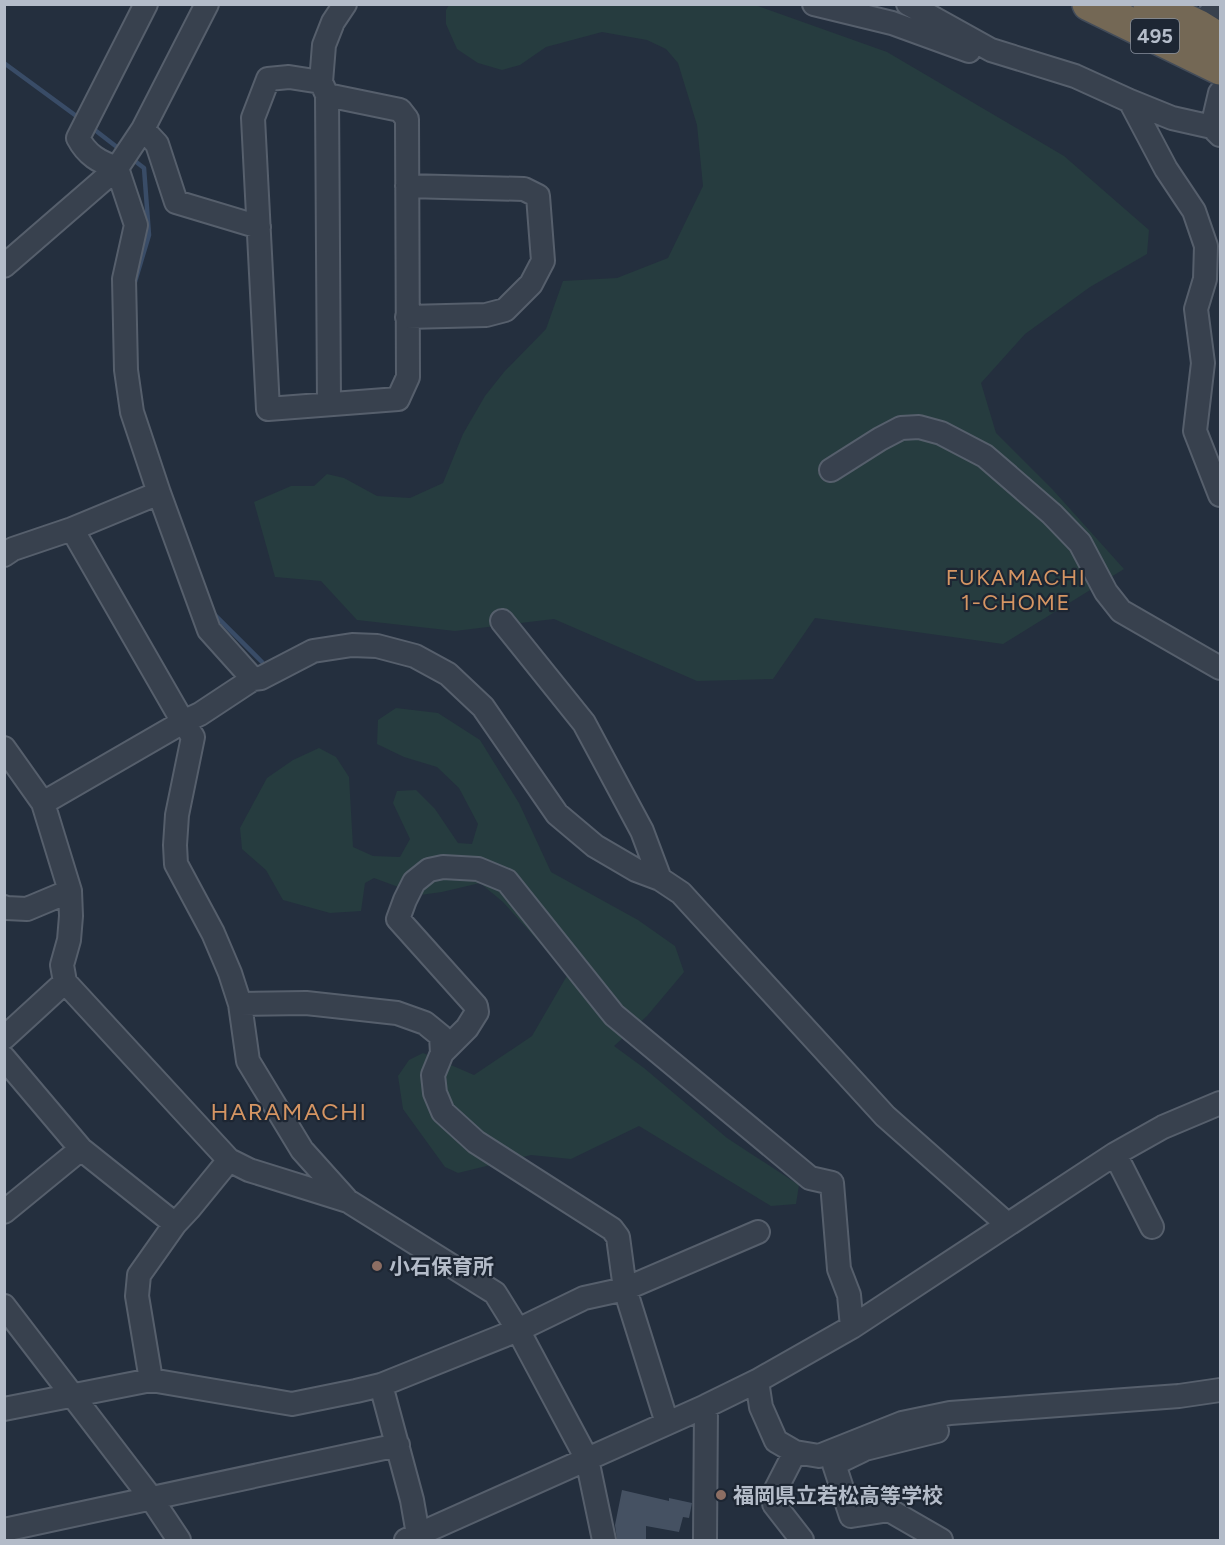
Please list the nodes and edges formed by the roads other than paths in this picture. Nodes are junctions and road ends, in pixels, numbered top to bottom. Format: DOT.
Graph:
graph roads {
  1 [pos="146,4"];
  2 [pos="207,4"];
  3 [pos="345,4"];
  4 [pos="814,4"];
  5 [pos="908,4"];
  6 [pos="1089,4"];
  7 [pos="1150,4"];
  8 [pos="1206,31"];
  9 [pos="991,50"];
  10 [pos="1221,68"];
  11 [pos="324,88"];
  12 [pos="1221,93"];
  13 [pos="1130,101"];
  14 [pos="1216,131"];
  15 [pos="138,137"];
  16 [pos="117,168"];
  17 [pos="407,186"];
  18 [pos="259,227"];
  19 [pos="4,266"];
  20 [pos="1213,281"];
  21 [pos="407,317"];
  22 [pos="329,404"];
  23 [pos="831,470"];
  24 [pos="159,493"];
  25 [pos="1221,495"];
  26 [pos="72,529"];
  27 [pos="4,555"];
  28 [pos="502,621"];
  29 [pos="1221,668"];
  30 [pos="254,679"];
  31 [pos="183,722"];
  32 [pos="4,748"];
  33 [pos="43,803"];
  34 [pos="660,879"];
  35 [pos="70,891"];
  36 [pos="4,907"];
  37 [pos="65,982"];
  38 [pos="240,1004"];
  39 [pos="4,1038"];
  40 [pos="442,1053"];
  41 [pos="4,1058"];
  42 [pos="1221,1103"];
  43 [pos="81,1149"];
  44 [pos="1115,1154"];
  45 [pos="229,1160"];
  46 [pos="348,1201"];
  47 [pos="4,1212"];
  48 [pos="175,1224"];
  49 [pos="1007,1224"];
  50 [pos="1152,1227"];
  51 [pos="758,1232"];
  52 [pos="625,1289"];
  53 [pos="4,1306"];
  54 [pos="852,1328"];
  55 [pos="518,1330"];
  56 [pos="151,1380"];
  57 [pos="757,1381"];
  58 [pos="381,1385"];
  59 [pos="1221,1390"];
  60 [pos="71,1394"];
  61 [pos="706,1406"];
  62 [pos="4,1409"];
  63 [pos="949,1413"];
  64 [pos="666,1423"];
  65 [pos="398,1445"];
  66 [pos="795,1452"];
  67 [pos="587,1459"];
  68 [pos="151,1498"];
  69 [pos="4,1530"];
  70 [pos="414,1539"];
  71 [pos="179,1540"];
  72 [pos="604,1540"];
  73 [pos="705,1540"];
  74 [pos="801,1540"];
  75 [pos="941,1540"];
  1 -- 16 [label="street"];
  2 -- 15 [label="street"];
  3 -- 11 [label="street"];
  4 -- 9 [label="street"];
  5 -- 9 [label="street"];
  6 -- 8 [label="highway, 495"];
  7 -- 8 [label="highway, 495"];
  8 -- 10 [label="highway, 495"];
  9 -- 13 [label="street"];
  11 -- 17 [label="street"];
  11 -- 18 [label="street"];
  11 -- 22 [label="street"];
  12 -- 14 [label="street"];
  13 -- 14 [label="street"];
  13 -- 20 [label="street"];
  15 -- 16 [label="street"];
  15 -- 18 [label="street"];
  16 -- 19 [label="street"];
  16 -- 24 [label="street"];
  17 -- 21 [label="street"];
  17 -- 21 [label="street"];
  18 -- 22 [label="street"];
  20 -- 25 [label="street"];
  21 -- 22 [label="street"];
  23 -- 29 [label="street"];
  24 -- 26 [label="street"];
  24 -- 30 [label="street"];
  26 -- 27 [label="street"];
  26 -- 31 [label="street"];
  28 -- 34 [label="street"];
  30 -- 31 [label="street"];
  30 -- 34 [label="street"];
  31 -- 33 [label="street"];
  31 -- 38 [label="street"];
  32 -- 33 [label="street"];
  33 -- 35 [label="street"];
  34 -- 49 [label="street"];
  35 -- 36 [label="street"];
  35 -- 37 [label="street"];
  37 -- 39 [label="street"];
  37 -- 45 [label="street"];
  38 -- 40 [label="street"];
  38 -- 46 [label="street"];
  40 -- 52 [label="street"];
  40 -- 54 [label="street"];
  41 -- 43 [label="street"];
  42 -- 44 [label="street"];
  43 -- 47 [label="street"];
  43 -- 48 [label="street"];
  44 -- 49 [label="street"];
  44 -- 50 [label="street"];
  45 -- 46 [label="street"];
  45 -- 48 [label="street"];
  46 -- 55 [label="street"];
  48 -- 56 [label="street"];
  49 -- 54 [label="street"];
  51 -- 52 [label="street"];
  52 -- 55 [label="street"];
  52 -- 64 [label="street"];
  53 -- 60 [label="street"];
  54 -- 57 [label="street"];
  55 -- 58 [label="street"];
  55 -- 67 [label="street"];
  56 -- 58 [label="street"];
  56 -- 60 [label="street"];
  57 -- 61 [label="street"];
  57 -- 66 [label="street"];
  58 -- 65 [label="street"];
  59 -- 63 [label="street"];
  60 -- 62 [label="street"];
  60 -- 68 [label="street"];
  61 -- 64 [label="street"];
  61 -- 73 [label="street"];
  63 -- 66 [label="street"];
  63 -- 75 [label="street"];
  64 -- 67 [label="street"];
  65 -- 68 [label="street"];
  65 -- 70 [label="street"];
  66 -- 74 [label="street"];
  67 -- 70 [label="street"];
  67 -- 72 [label="street"];
  68 -- 69 [label="street"];
  68 -- 71 [label="street"];
}
